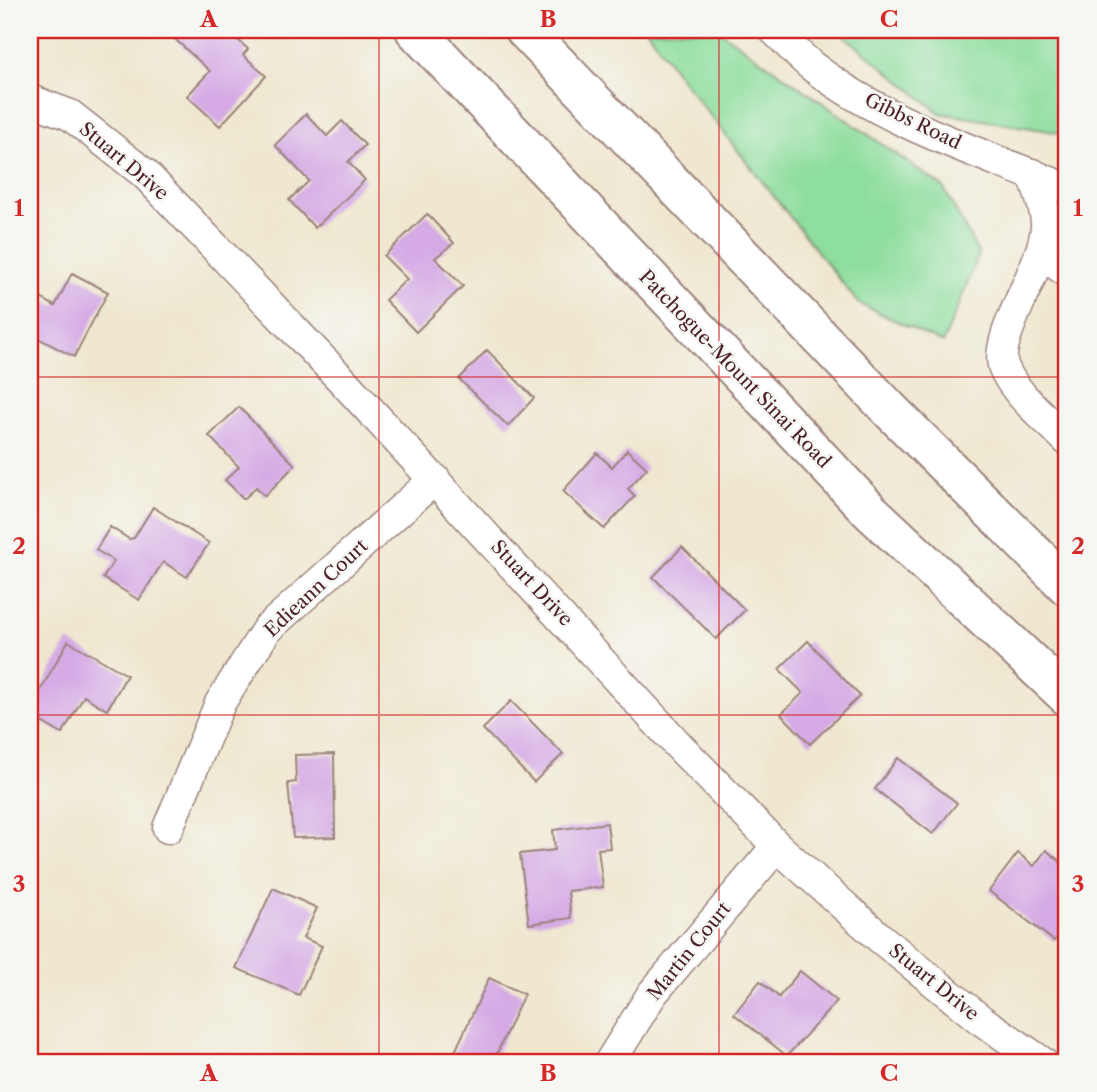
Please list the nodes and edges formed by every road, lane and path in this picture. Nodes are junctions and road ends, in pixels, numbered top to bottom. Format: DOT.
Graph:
graph roads {
  1 [pos="415,30"];
  2 [pos="525,30"];
  3 [pos="774,30"];
  4 [pos="30,100"];
  5 [pos="1033,174"];
  6 [pos="1067,188"];
  7 [pos="1041,254"];
  8 [pos="1067,272"];
  9 [pos="1067,440"];
  10 [pos="435,479"];
  11 [pos="1067,586"];
  12 [pos="1067,696"];
  13 [pos="168,828"];
  14 [pos="777,846"];
  15 [pos="610,1062"];
  16 [pos="1042,1062"];
  1 -- 12 [label="highway, Patchogue-Mount Sinai Road"];
  2 -- 11 [label="highway"];
  3 -- 5 [label="street, Gibbs Road"];
  4 -- 10 [label="street, Stuart Drive"];
  5 -- 6 [label="street, Gibbs Road"];
  5 -- 7 [label="street"];
  7 -- 8 [label="street"];
  7 -- 9 [label="street"];
  10 -- 13 [label="street, Edieann Court"];
  10 -- 14 [label="street, Stuart Drive"];
  14 -- 15 [label="street, Martin Court"];
  14 -- 16 [label="street, Stuart Drive"];
}
